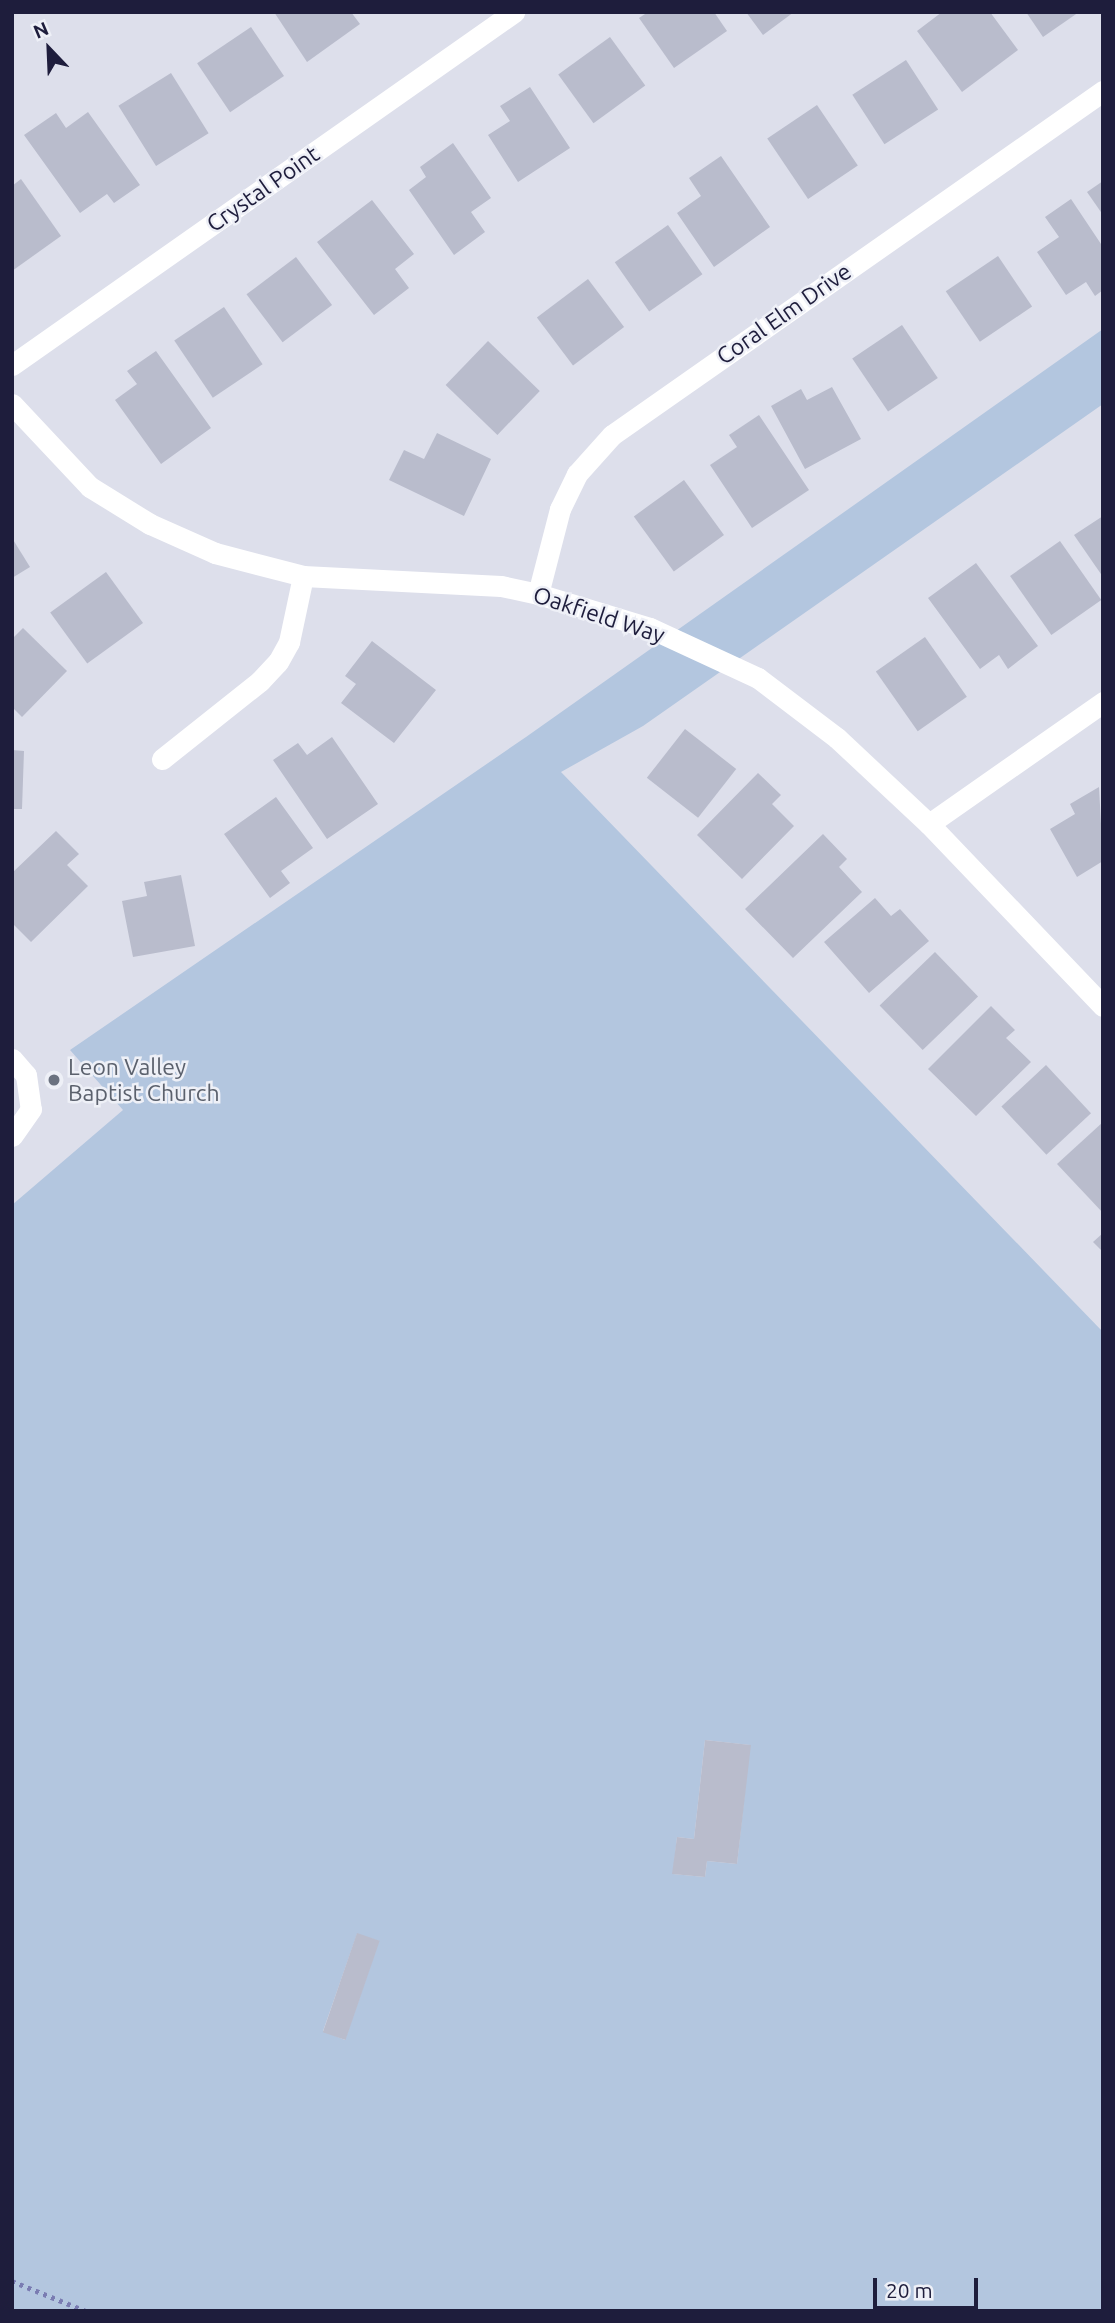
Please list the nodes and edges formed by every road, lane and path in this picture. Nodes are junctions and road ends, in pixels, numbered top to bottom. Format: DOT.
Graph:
graph roads {
  1 [pos="514,12"];
  2 [pos="1103,91"];
  3 [pos="12,365"];
  4 [pos="12,404"];
  5 [pos="303,576"];
  6 [pos="538,594"];
  7 [pos="1103,702"];
  8 [pos="162,759"];
  9 [pos="929,824"];
  10 [pos="1103,1006"];
  11 [pos="12,1059"];
  12 [pos="12,1136"];
  13 [pos="12,2281"];
  14 [pos="86,2311"];
  1 -- 3 [label="street, Crystal Point"];
  2 -- 6 [label="street, Coral Elm Drive"];
  4 -- 5 [label="street, Oakfield Way"];
  5 -- 6 [label="street, Oakfield Way"];
  5 -- 8 [label="street"];
  6 -- 9 [label="street, Oakfield Way"];
  7 -- 9 [label="street"];
  9 -- 10 [label="street, Oakfield Way"];
  11 -- 12 [label="street"];
  13 -- 14 [label="path"];
}
